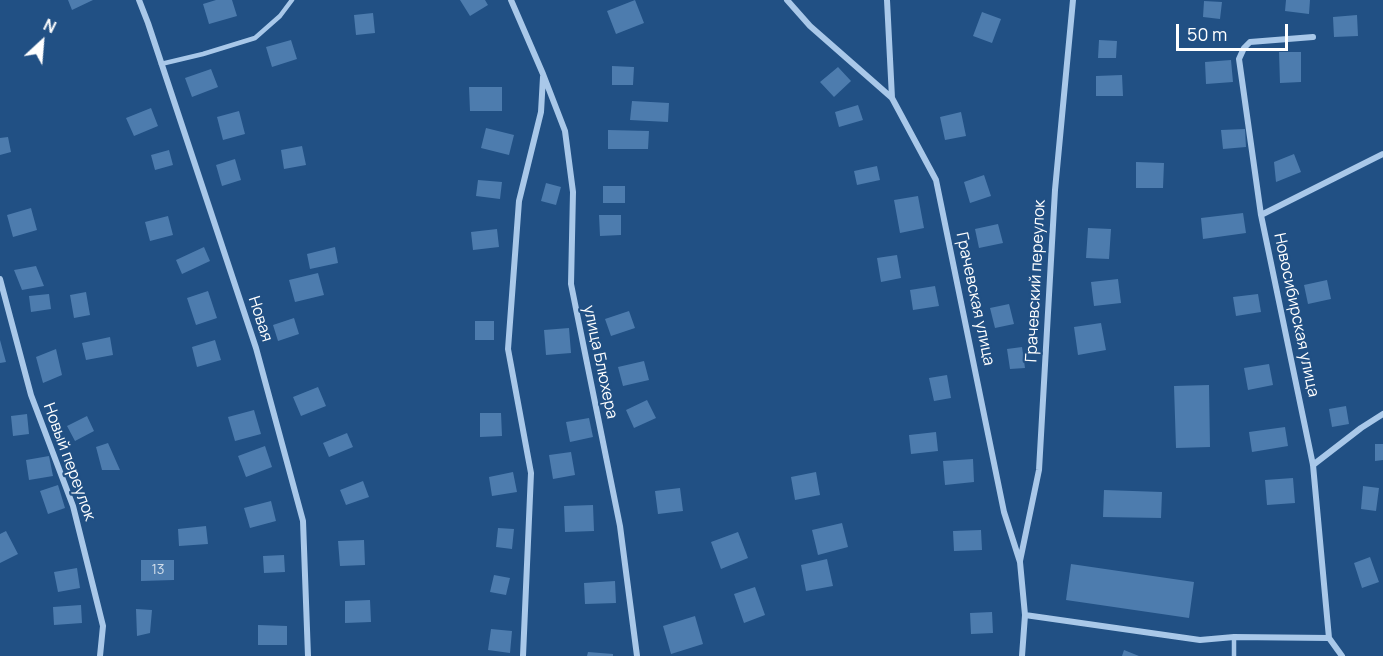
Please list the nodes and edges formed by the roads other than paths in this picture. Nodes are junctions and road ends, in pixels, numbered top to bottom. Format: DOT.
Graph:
graph roads {
  1 [pos="139,0"];
  2 [pos="292,0"];
  3 [pos="511,0"];
  4 [pos="787,0"];
  5 [pos="887,0"];
  6 [pos="1073,0"];
  7 [pos="1313,37"];
  8 [pos="161,64"];
  9 [pos="543,74"];
  10 [pos="892,98"];
  11 [pos="1383,154"];
  12 [pos="1261,215"];
  13 [pos="0,279"];
  14 [pos="1383,414"];
  15 [pos="1313,465"];
  16 [pos="1020,562"];
  17 [pos="1025,615"];
  18 [pos="1234,636"];
  19 [pos="1329,638"];
  20 [pos="100,656"];
  21 [pos="308,656"];
  22 [pos="523,656"];
  23 [pos="637,656"];
  24 [pos="1022,656"];
  25 [pos="1234,656"];
  26 [pos="1342,656"];
  1 -- 8 [label="street, Новая"];
  2 -- 8 [label="lane"];
  3 -- 9 [label="street, улица Блюхера"];
  4 -- 10 [label="street, Грачевская улица"];
  5 -- 10 [label="street"];
  6 -- 16 [label="street, Грачевский переулок"];
  7 -- 12 [label="street, Новосибирская улица"];
  8 -- 21 [label="street, Новая"];
  9 -- 22 [label="street, улица Блюхера"];
  9 -- 23 [label="street, улица Блюхера"];
  10 -- 16 [label="street, Грачевская улица"];
  11 -- 12 [label="street"];
  12 -- 15 [label="street, Новосибирская улица"];
  13 -- 20 [label="street, Новый переулок"];
  14 -- 15 [label="street"];
  15 -- 19 [label="street, Новосибирская улица"];
  16 -- 17 [label="street, Грачевская улица"];
  17 -- 18 [label="street"];
  17 -- 24 [label="street, Грачевская улица"];
  18 -- 19 [label="street"];
  18 -- 25 [label="lane"];
  19 -- 26 [label="street"];
}
